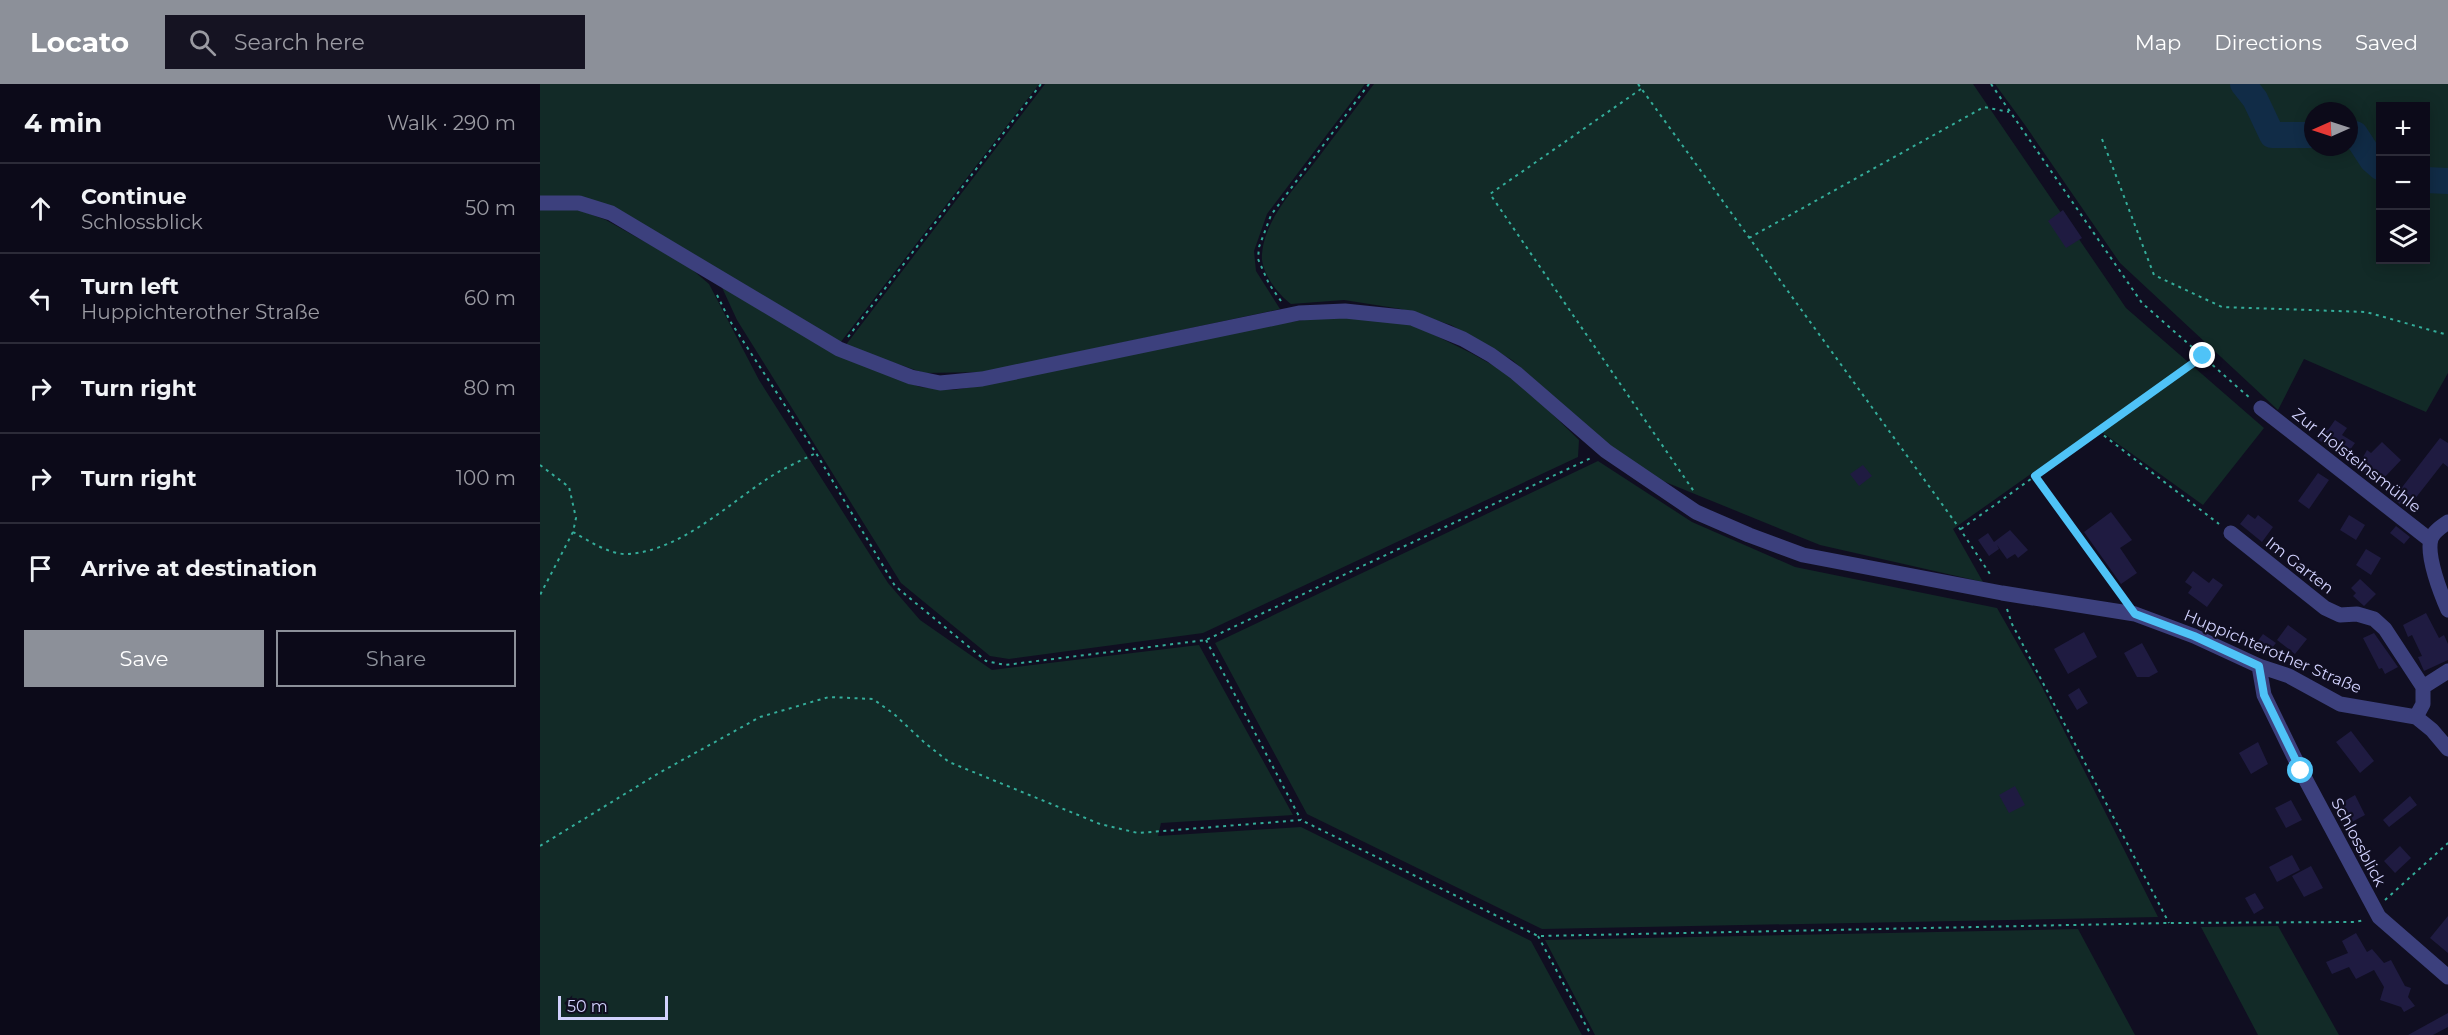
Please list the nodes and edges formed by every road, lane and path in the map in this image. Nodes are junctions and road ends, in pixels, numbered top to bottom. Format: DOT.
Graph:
graph roads {
  1 [pos="1041,84"];
  2 [pos="1369,84"];
  3 [pos="1638,84"];
  4 [pos="1991,84"];
  5 [pos="1641,89"];
  6 [pos="2011,112"];
  7 [pos="2102,139"];
  8 [pos="540,203"];
  9 [pos="1749,238"];
  10 [pos="705,270"];
  11 [pos="1299,313"];
  12 [pos="2448,335"];
  13 [pos="839,349"];
  14 [pos="2203,356"];
  15 [pos="2261,408"];
  16 [pos="2098,431"];
  17 [pos="1606,451"];
  18 [pos="816,453"];
  19 [pos="540,465"];
  20 [pos="2035,476"];
  21 [pos="1700,500"];
  22 [pos="2448,522"];
  23 [pos="1960,530"];
  24 [pos="573,532"];
  25 [pos="2231,533"];
  26 [pos="2430,540"];
  27 [pos="2002,593"];
  28 [pos="540,595"];
  29 [pos="2448,609"];
  30 [pos="2135,614"];
  31 [pos="1206,640"];
  32 [pos="2259,666"];
  33 [pos="2448,670"];
  34 [pos="2423,687"];
  35 [pos="2416,717"];
  36 [pos="2448,749"];
  37 [pos="1301,820"];
  38 [pos="2448,843"];
  39 [pos="540,846"];
  40 [pos="2379,917"];
  41 [pos="2169,923"];
  42 [pos="1538,936"];
  43 [pos="2448,977"];
  44 [pos="1591,1035"];
  1 -- 13 [label="path"];
  2 -- 11 [label="path"];
  3 -- 5 [label="path"];
  4 -- 6 [label="path"];
  5 -- 9 [label="path"];
  5 -- 21 [label="path"];
  6 -- 9 [label="path"];
  6 -- 14 [label="path"];
  7 -- 12 [label="path"];
  8 -- 10 [label="street, Huppichterother Straße"];
  9 -- 23 [label="path"];
  10 -- 13 [label="street, Huppichterother Straße"];
  10 -- 18 [label="path"];
  11 -- 13 [label="street, Huppichterother Straße"];
  11 -- 17 [label="street, Huppichterother Straße"];
  14 -- 15 [label="path"];
  14 -- 16 [label="path"];
  15 -- 26 [label="street, Zur Holsteinsmühle"];
  16 -- 20 [label="path"];
  16 -- 25 [label="path"];
  17 -- 27 [label="street, Huppichterother Straße"];
  17 -- 31 [label="path"];
  18 -- 24 [label="path"];
  18 -- 31 [label="path"];
  19 -- 24 [label="path"];
  20 -- 23 [label="path"];
  20 -- 30 [label="path"];
  22 -- 26 [label="street"];
  23 -- 27 [label="path"];
  24 -- 28 [label="path"];
  25 -- 34 [label="street, Im Garten"];
  26 -- 29 [label="street"];
  27 -- 30 [label="street, Huppichterother Straße"];
  27 -- 41 [label="path"];
  30 -- 32 [label="street, Huppichterother Straße"];
  31 -- 37 [label="path"];
  32 -- 35 [label="street, Huppichterother Straße"];
  32 -- 40 [label="street, Schlossblick"];
  33 -- 34 [label="street"];
  34 -- 35 [label="street"];
  35 -- 36 [label="street"];
  37 -- 39 [label="path"];
  37 -- 42 [label="path"];
  38 -- 40 [label="path"];
  40 -- 41 [label="path"];
  40 -- 43 [label="street, Schlossblick"];
  41 -- 42 [label="path"];
  42 -- 44 [label="path"];
}
